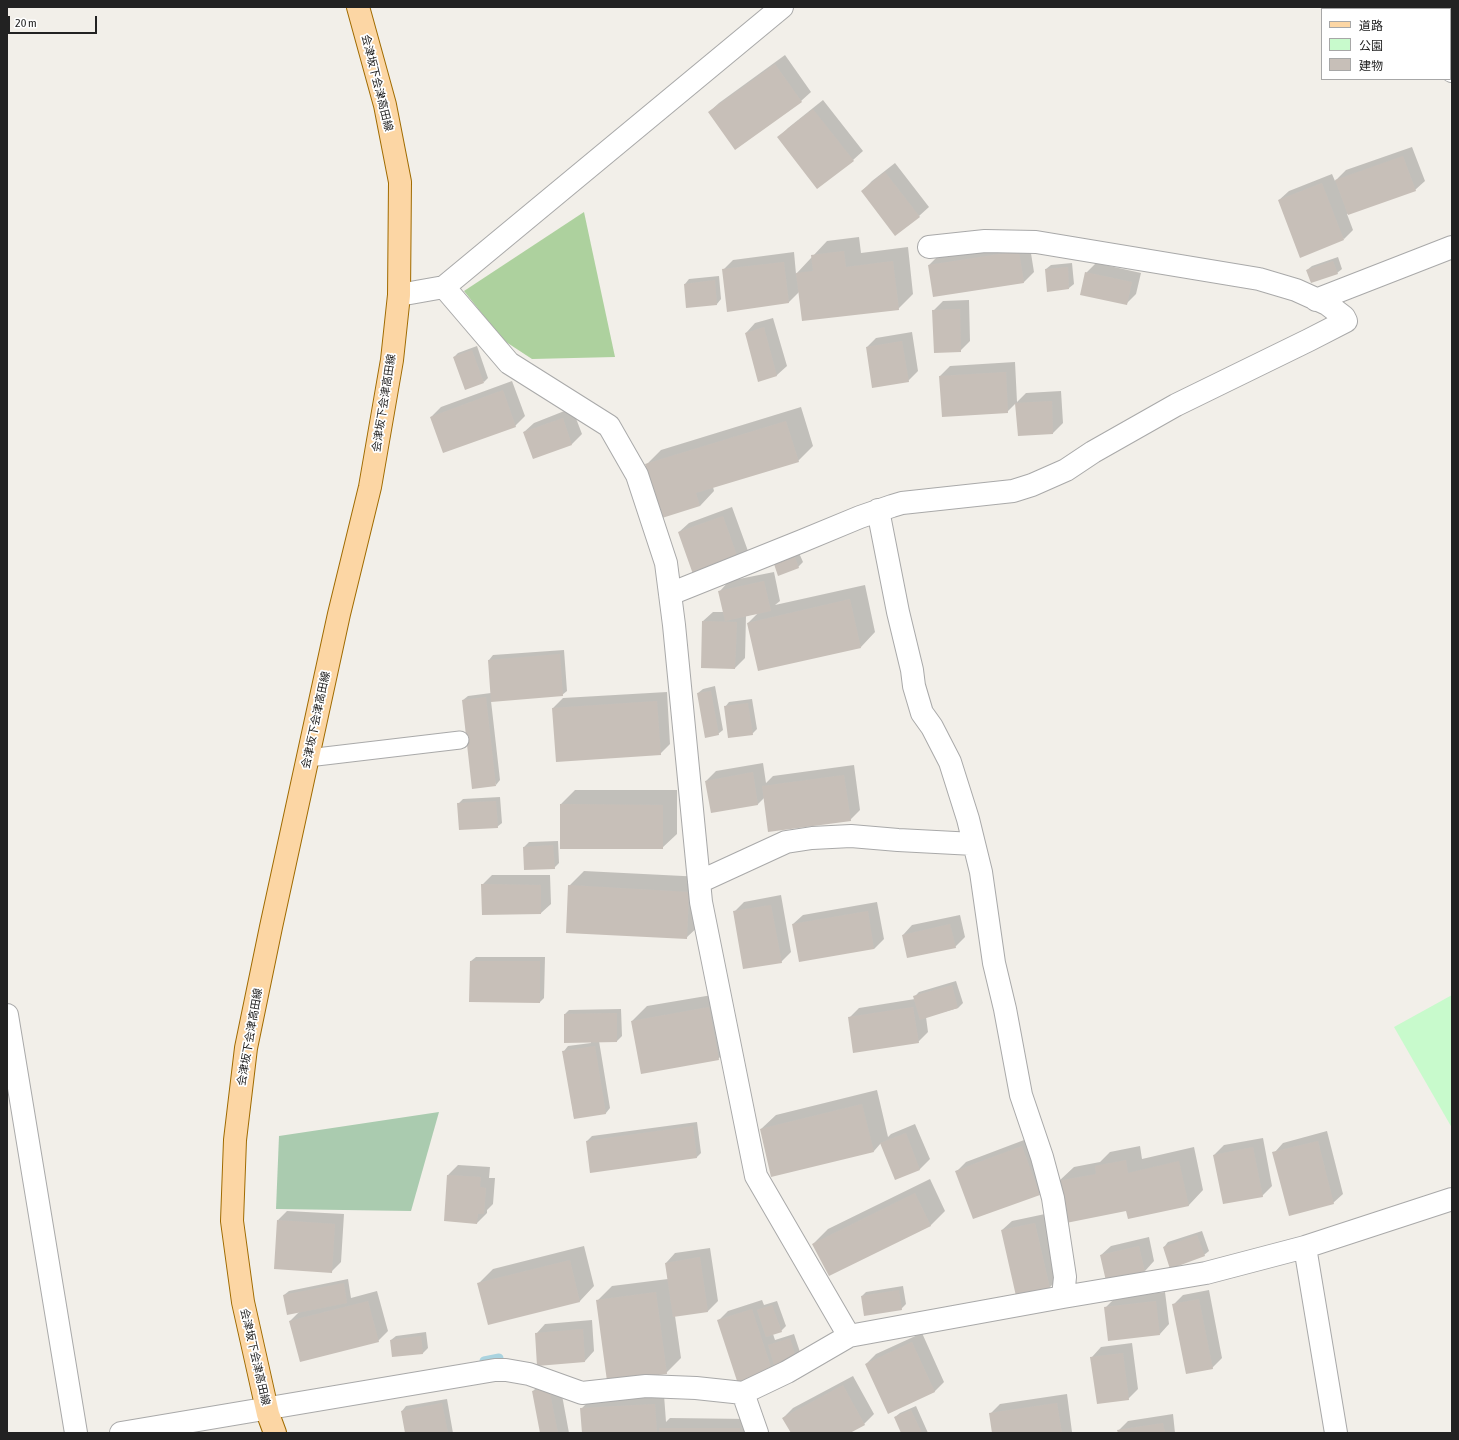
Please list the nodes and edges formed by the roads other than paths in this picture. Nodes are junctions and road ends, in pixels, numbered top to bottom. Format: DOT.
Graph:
graph roads {
  1 [pos="358,7"];
  2 [pos="782,7"];
  3 [pos="929,247"];
  4 [pos="1452,247"];
  5 [pos="444,287"];
  6 [pos="399,295"];
  7 [pos="1316,300"];
  8 [pos="878,510"];
  9 [pos="670,594"];
  10 [pos="460,740"];
  11 [pos="308,758"];
  12 [pos="974,844"];
  13 [pos="699,882"];
  14 [pos="7,1015"];
  15 [pos="1452,1199"];
  16 [pos="1305,1247"];
  17 [pos="1063,1297"];
  18 [pos="849,1336"];
  19 [pos="742,1392"];
  20 [pos="267,1408"];
  21 [pos="76,1433"];
  22 [pos="121,1433"];
  23 [pos="275,1433"];
  24 [pos="757,1433"];
  25 [pos="1336,1433"];
  1 -- 6 [label="main road, 会津坂下会津高田線"];
  2 -- 5 [label="street"];
  3 -- 7 [label="street"];
  4 -- 7 [label="street"];
  5 -- 6 [label="street"];
  5 -- 9 [label="street"];
  6 -- 11 [label="main road, 会津坂下会津高田線"];
  7 -- 8 [label="street"];
  8 -- 9 [label="street"];
  8 -- 12 [label="street"];
  9 -- 13 [label="street"];
  10 -- 11 [label="lane"];
  11 -- 20 [label="main road, 会津坂下会津高田線"];
  12 -- 13 [label="street"];
  12 -- 17 [label="street"];
  13 -- 18 [label="street"];
  14 -- 21 [label="street"];
  15 -- 16 [label="street"];
  16 -- 17 [label="street"];
  16 -- 25 [label="street"];
  17 -- 18 [label="street"];
  18 -- 19 [label="street"];
  19 -- 20 [label="street"];
  19 -- 24 [label="street"];
  20 -- 22 [label="street"];
  20 -- 23 [label="main road, 会津坂下会津高田線"];
}
